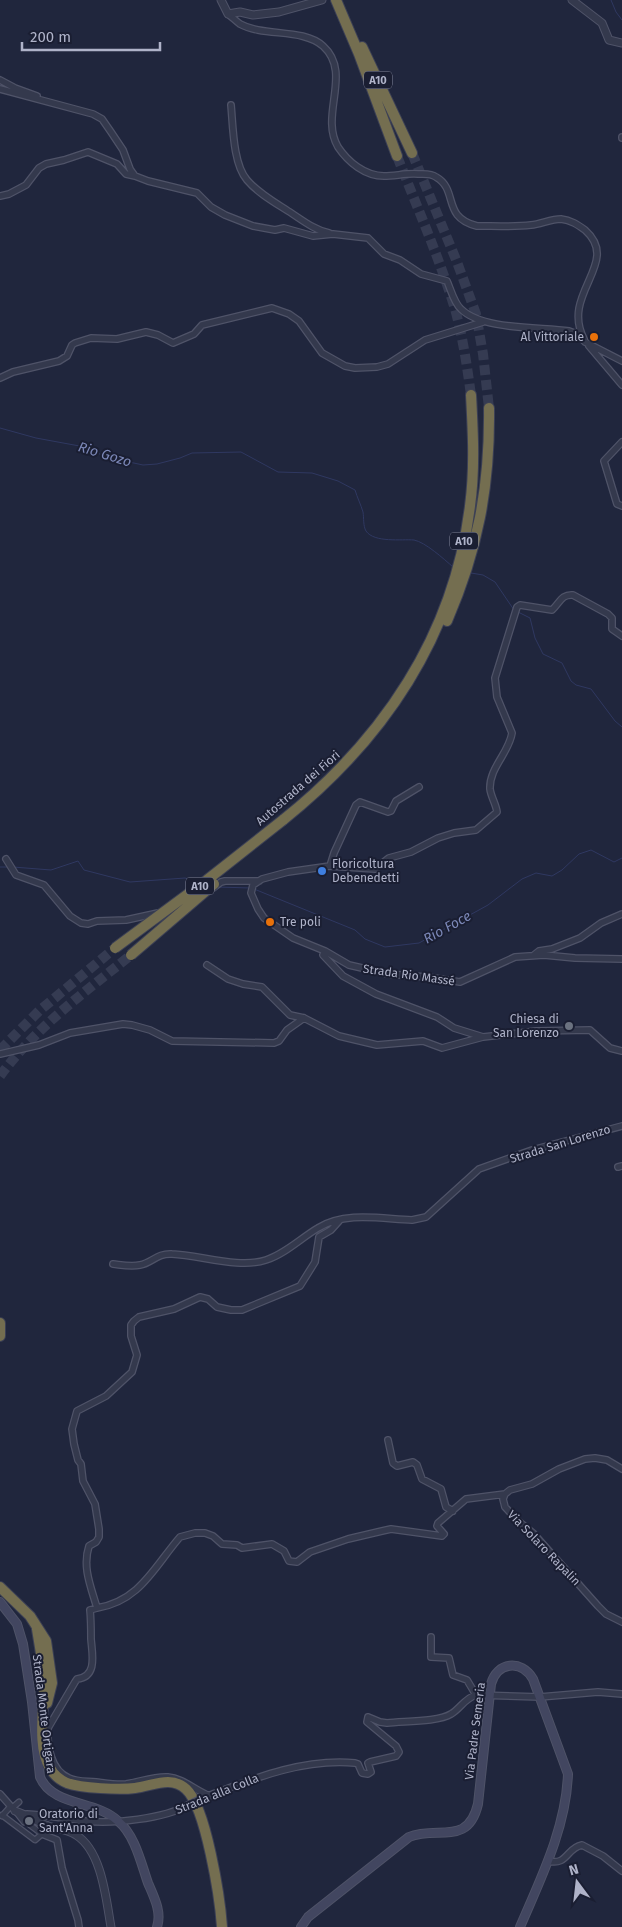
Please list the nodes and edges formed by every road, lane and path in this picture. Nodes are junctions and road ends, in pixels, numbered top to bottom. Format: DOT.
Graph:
graph roads {
  1 [pos="221,0"];
  2 [pos="322,0"];
  3 [pos="572,0"];
  4 [pos="341,4"];
  5 [pos="228,14"];
  6 [pos="622,43"];
  7 [pos="0,80"];
  8 [pos="0,89"];
  9 [pos="52,102"];
  10 [pos="231,105"];
  11 [pos="412,153"];
  12 [pos="397,156"];
  13 [pos="136,176"];
  14 [pos="0,196"];
  15 [pos="333,234"];
  16 [pos="485,321"];
  17 [pos="585,342"];
  18 [pos="622,361"];
  19 [pos="0,378"];
  20 [pos="622,384"];
  21 [pos="471,396"];
  22 [pos="489,408"];
  23 [pos="622,442"];
  24 [pos="622,506"];
  25 [pos="622,636"];
  26 [pos="415,678"];
  27 [pos="419,787"];
  28 [pos="285,822"];
  29 [pos="6,859"];
  30 [pos="330,866"];
  31 [pos="259,881"];
  32 [pos="622,914"];
  33 [pos="115,948"];
  34 [pos="324,951"];
  35 [pos="131,955"];
  36 [pos="534,955"];
  37 [pos="622,959"];
  38 [pos="207,965"];
  39 [pos="304,1018"];
  40 [pos="484,1037"];
  41 [pos="622,1052"];
  42 [pos="0,1054"];
  43 [pos="622,1126"];
  44 [pos="340,1220"];
  45 [pos="113,1264"];
  46 [pos="0,1323"];
  47 [pos="0,1336"];
  48 [pos="388,1440"];
  49 [pos="622,1469"];
  50 [pos="505,1494"];
  51 [pos="453,1511"];
  52 [pos="0,1587"];
  53 [pos="0,1602"];
  54 [pos="97,1608"];
  55 [pos="622,1622"];
  56 [pos="431,1637"];
  57 [pos="622,1694"];
  58 [pos="476,1695"];
  59 [pos="489,1696"];
  60 [pos="540,1697"];
  61 [pos="0,1794"];
  62 [pos="210,1796"];
  63 [pos="19,1802"];
  64 [pos="12,1809"];
  65 [pos="26,1818"];
  66 [pos="118,1820"];
  67 [pos="30,1825"];
  68 [pos="47,1825"];
  69 [pos="42,1834"];
  70 [pos="548,1861"];
  71 [pos="622,1871"];
  72 [pos="79,1927"];
  73 [pos="111,1927"];
  74 [pos="158,1927"];
  75 [pos="222,1927"];
  76 [pos="301,1927"];
  77 [pos="520,1927"];
  1 -- 5 [label="street"];
  2 -- 5 [label="street"];
  3 -- 6 [label="street"];
  4 -- 11 [label="highway, A10"];
  4 -- 12 [label="highway, A10"];
  5 -- 17 [label="street"];
  7 -- 9 [label="street"];
  8 -- 9 [label="street"];
  9 -- 13 [label="street"];
  10 -- 15 [label="street"];
  13 -- 14 [label="street"];
  13 -- 15 [label="street"];
  15 -- 16 [label="street"];
  16 -- 17 [label="street"];
  16 -- 19 [label="street"];
  17 -- 18 [label="street"];
  17 -- 20 [label="street"];
  21 -- 26 [label="highway, Autostrada dei Fiori / A10"];
  22 -- 26 [label="highway, Autostrada dei Fiori / A10"];
  23 -- 24 [label="street"];
  25 -- 30 [label="street, Strada Rio Massé"];
  26 -- 28 [label="highway, Autostrada dei Fiori / A10"];
  27 -- 30 [label="street"];
  28 -- 33 [label="highway, Autostrada dei Fiori / A10, bridge"];
  28 -- 35 [label="highway, Autostrada dei Fiori / A10, bridge"];
  29 -- 31 [label="street"];
  30 -- 31 [label="street, Strada Rio Massé"];
  31 -- 34 [label="street, Strada Rio Massé"];
  32 -- 36 [label="street"];
  34 -- 36 [label="street, Strada Rio Massé"];
  34 -- 40 [label="street"];
  36 -- 37 [label="street, Strada Rio Massé"];
  38 -- 39 [label="street"];
  39 -- 40 [label="street"];
  39 -- 42 [label="street"];
  40 -- 41 [label="street"];
  43 -- 44 [label="street, Strada San Lorenzo"];
  44 -- 45 [label="street, Strada San Lorenzo"];
  44 -- 54 [label="street"];
  46 -- 47 [label="highway"];
  48 -- 51 [label="street"];
  49 -- 50 [label="street, Via Solaro Rapalin"];
  50 -- 51 [label="street"];
  50 -- 55 [label="street, Via Solaro Rapalin"];
  51 -- 54 [label="street"];
  52 -- 75 [label="highway"];
  53 -- 66 [label="main road, Strada Monte Ortigara"];
  54 -- 62 [label="street"];
  56 -- 58 [label="street"];
  57 -- 60 [label="street"];
  58 -- 59 [label="street"];
  58 -- 62 [label="street, Strada alla Colla"];
  59 -- 60 [label="street"];
  59 -- 60 [label="main road, Via Padre Semeria"];
  59 -- 76 [label="main road, Via Padre Semeria"];
  60 -- 70 [label="main road, Via Padre Semeria"];
  61 -- 64 [label="street"];
  62 -- 66 [label="street, Strada alla Colla, bridge"];
  63 -- 64 [label="street"];
  64 -- 65 [label="street"];
  64 -- 69 [label="street"];
  65 -- 66 [label="street, Strada alla Colla"];
  65 -- 68 [label="street"];
  66 -- 74 [label="main road"];
  67 -- 69 [label="street"];
  68 -- 69 [label="street"];
  68 -- 73 [label="street"];
  69 -- 72 [label="street"];
  70 -- 71 [label="street"];
  70 -- 77 [label="main road, Via Padre Semeria"];
}
